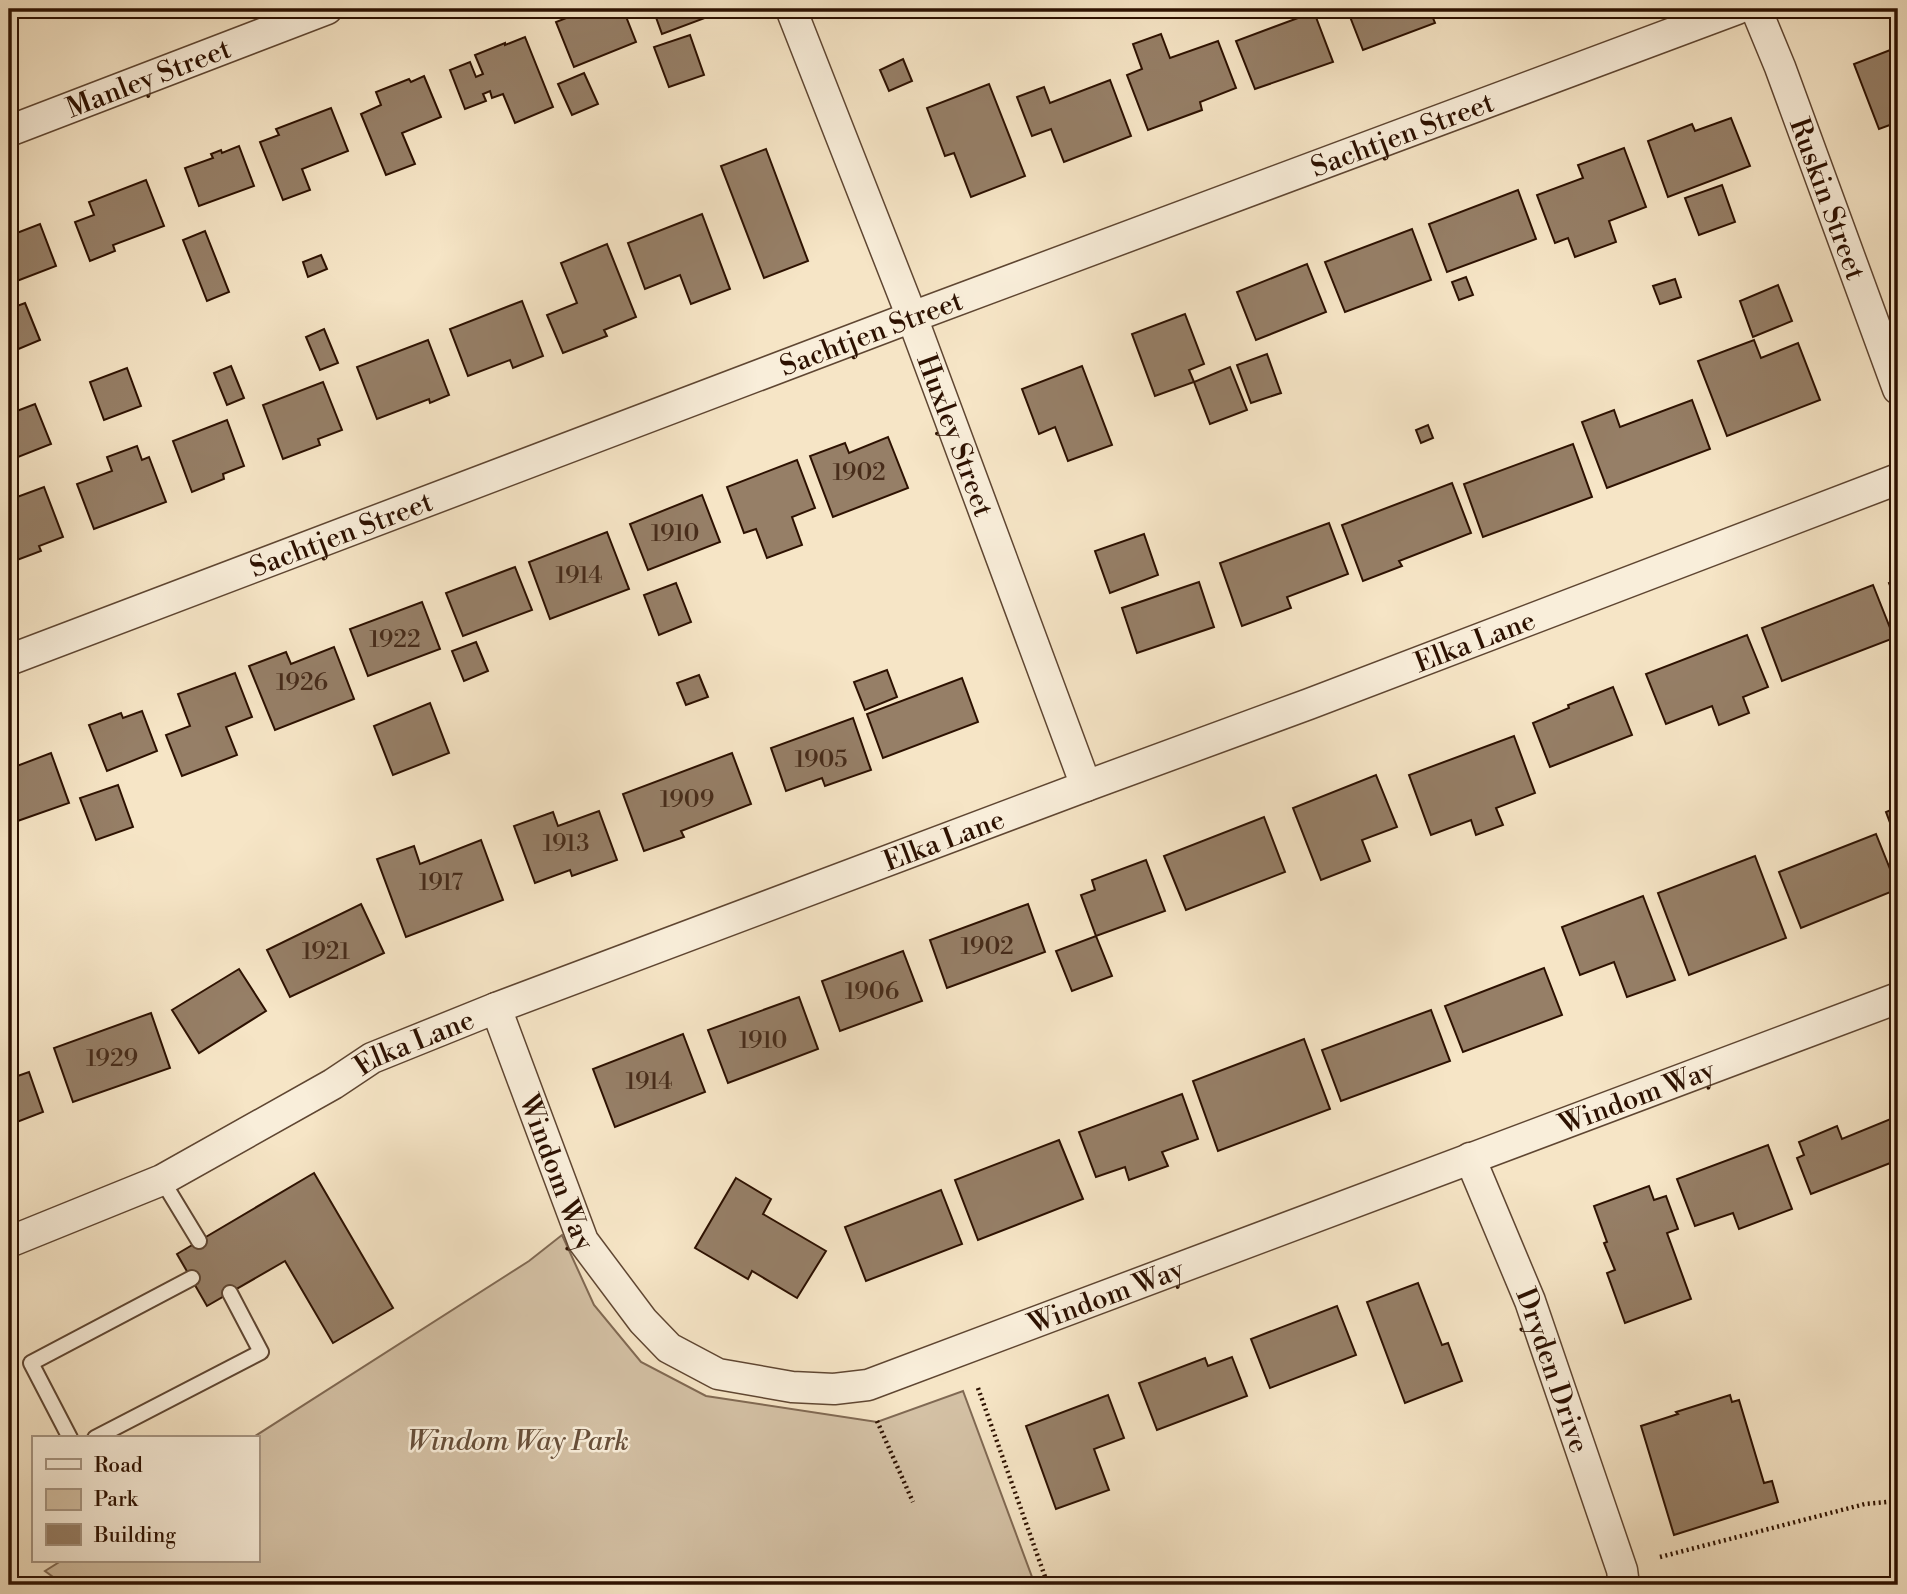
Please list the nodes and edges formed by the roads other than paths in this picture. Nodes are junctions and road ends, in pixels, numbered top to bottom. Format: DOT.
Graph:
graph roads {
  1 [pos="327,9"];
  2 [pos="791,9"];
  3 [pos="1737,9"];
  4 [pos="1756,9"];
  5 [pos="9,131"];
  6 [pos="912,317"];
  7 [pos="1898,389"];
  8 [pos="1898,480"];
  9 [pos="9,660"];
  10 [pos="1086,786"];
  11 [pos="1898,998"];
  12 [pos="496,1008"];
  13 [pos="1470,1158"];
  14 [pos="162,1180"];
  15 [pos="199,1241"];
  16 [pos="9,1242"];
  17 [pos="192,1278"];
  18 [pos="230,1293"];
  19 [pos="70,1436"];
  20 [pos="99,1436"];
  21 [pos="1625,1585"];
  1 -- 5 [label="street, Manley Street"];
  2 -- 6 [label="street, Huxley Street"];
  3 -- 6 [label="street, Sachtjen Street"];
  4 -- 7 [label="street, Ruskin Street"];
  6 -- 9 [label="street, Sachtjen Street"];
  6 -- 10 [label="street, Huxley Street"];
  8 -- 10 [label="street, Elka Lane"];
  10 -- 12 [label="street, Elka Lane"];
  11 -- 13 [label="street, Windom Way"];
  12 -- 13 [label="street, Windom Way"];
  12 -- 14 [label="street, Elka Lane"];
  13 -- 21 [label="street, Dryden Drive"];
  14 -- 15 [label="lane"];
  14 -- 16 [label="street, Elka Lane"];
  17 -- 19 [label="lane"];
  18 -- 20 [label="lane"];
}
